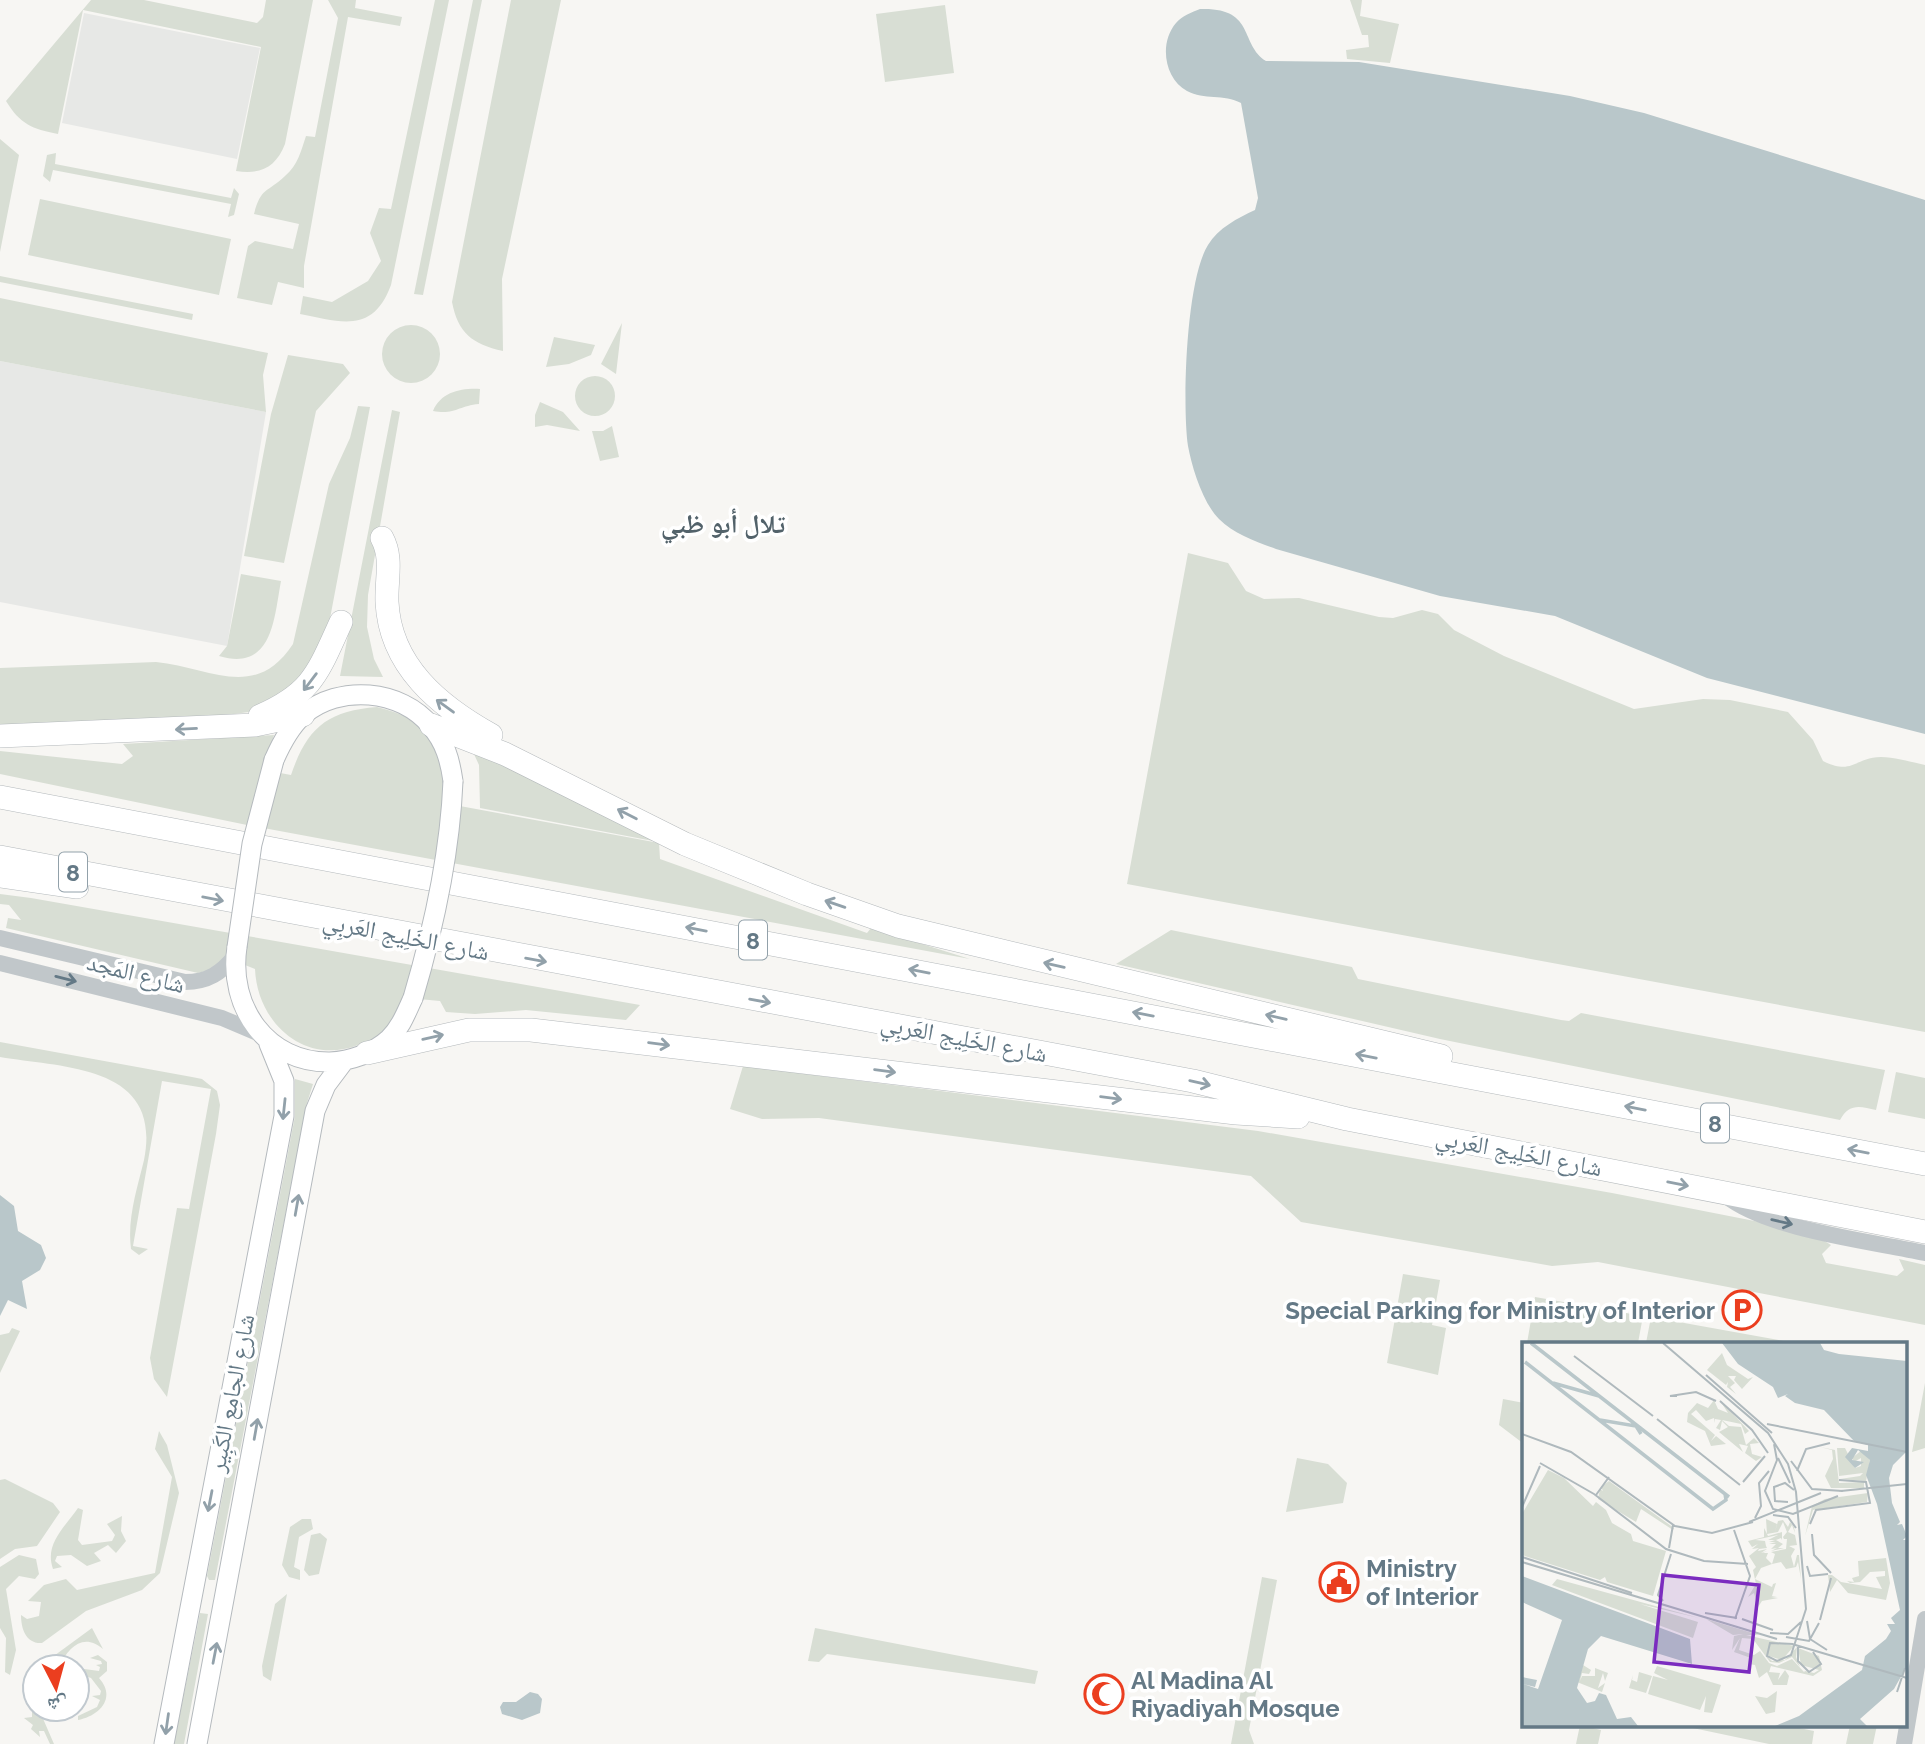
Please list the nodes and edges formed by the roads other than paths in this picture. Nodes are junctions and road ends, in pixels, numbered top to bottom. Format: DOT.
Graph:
graph roads {
  1 [pos="382,538"];
  2 [pos="341,622"];
  3 [pos="303,715"];
  4 [pos="431,725"];
  5 [pos="233,726"];
  6 [pos="0,736"];
  7 [pos="541,771"];
  8 [pos="0,797"];
  9 [pos="0,857"];
  10 [pos="0,876"];
  11 [pos="146,886"];
  12 [pos="0,938"];
  13 [pos="236,951"];
  14 [pos="0,963"];
  15 [pos="265,1039"];
  16 [pos="367,1053"];
  17 [pos="344,1061"];
  18 [pos="1506,1083"];
  19 [pos="1347,1119"];
  20 [pos="1925,1164"];
  21 [pos="1721,1192"];
  22 [pos="1925,1232"];
  23 [pos="1925,1253"];
  24 [pos="1924,1627"];
  25 [pos="1908,1721"];
  26 [pos="1907,1726"];
  27 [pos="164,1744"];
  28 [pos="197,1744"];
  29 [pos="1904,1744"];
  7 -- 1 [label="highway, one-way"];
  2 -- 5 [label="highway, one-way"];
  3 -- 4 [label="main road"];
  3 -- 5 [label="highway"];
  3 -- 13 [label="main road, شارع الجامِع الكَبِير, bridge"];
  4 -- 7 [label="highway"];
  4 -- 16 [label="main road, bridge"];
  5 -- 6 [label="highway, one-way"];
  18 -- 7 [label="highway, one-way"];
  18 -- 8 [label="highway, 8, one-way"];
  9 -- 11 [label="highway, شارع الخَلِيج العَربِي / 8"];
  10 -- 11 [label="highway"];
  11 -- 19 [label="highway, شارع الخَلِيج العَربِي / 8, one-way"];
  12 -- 13 [label="street, شارع المَجد"];
  13 -- 15 [label="main road, شارع الجامِع الكَبِير"];
  14 -- 15 [label="street, شارع المَجد, one-way"];
  15 -- 17 [label="main road"];
  15 -- 27 [label="main road, شارع الجامِع الكَبِير, one-way"];
  16 -- 17 [label="main road"];
  16 -- 19 [label="highway, one-way"];
  28 -- 17 [label="main road, شارع الجامِع الكَبِير, one-way"];
  20 -- 18 [label="highway, 8, one-way"];
  19 -- 21 [label="highway, شارع الخَلِيج العَربِي / 8, one-way"];
  21 -- 22 [label="highway, شارع الخَلِيج العَربِي / 8"];
  21 -- 23 [label="street, one-way"];
  24 -- 25 [label="street"];
  26 -- 29 [label="street"];
}
